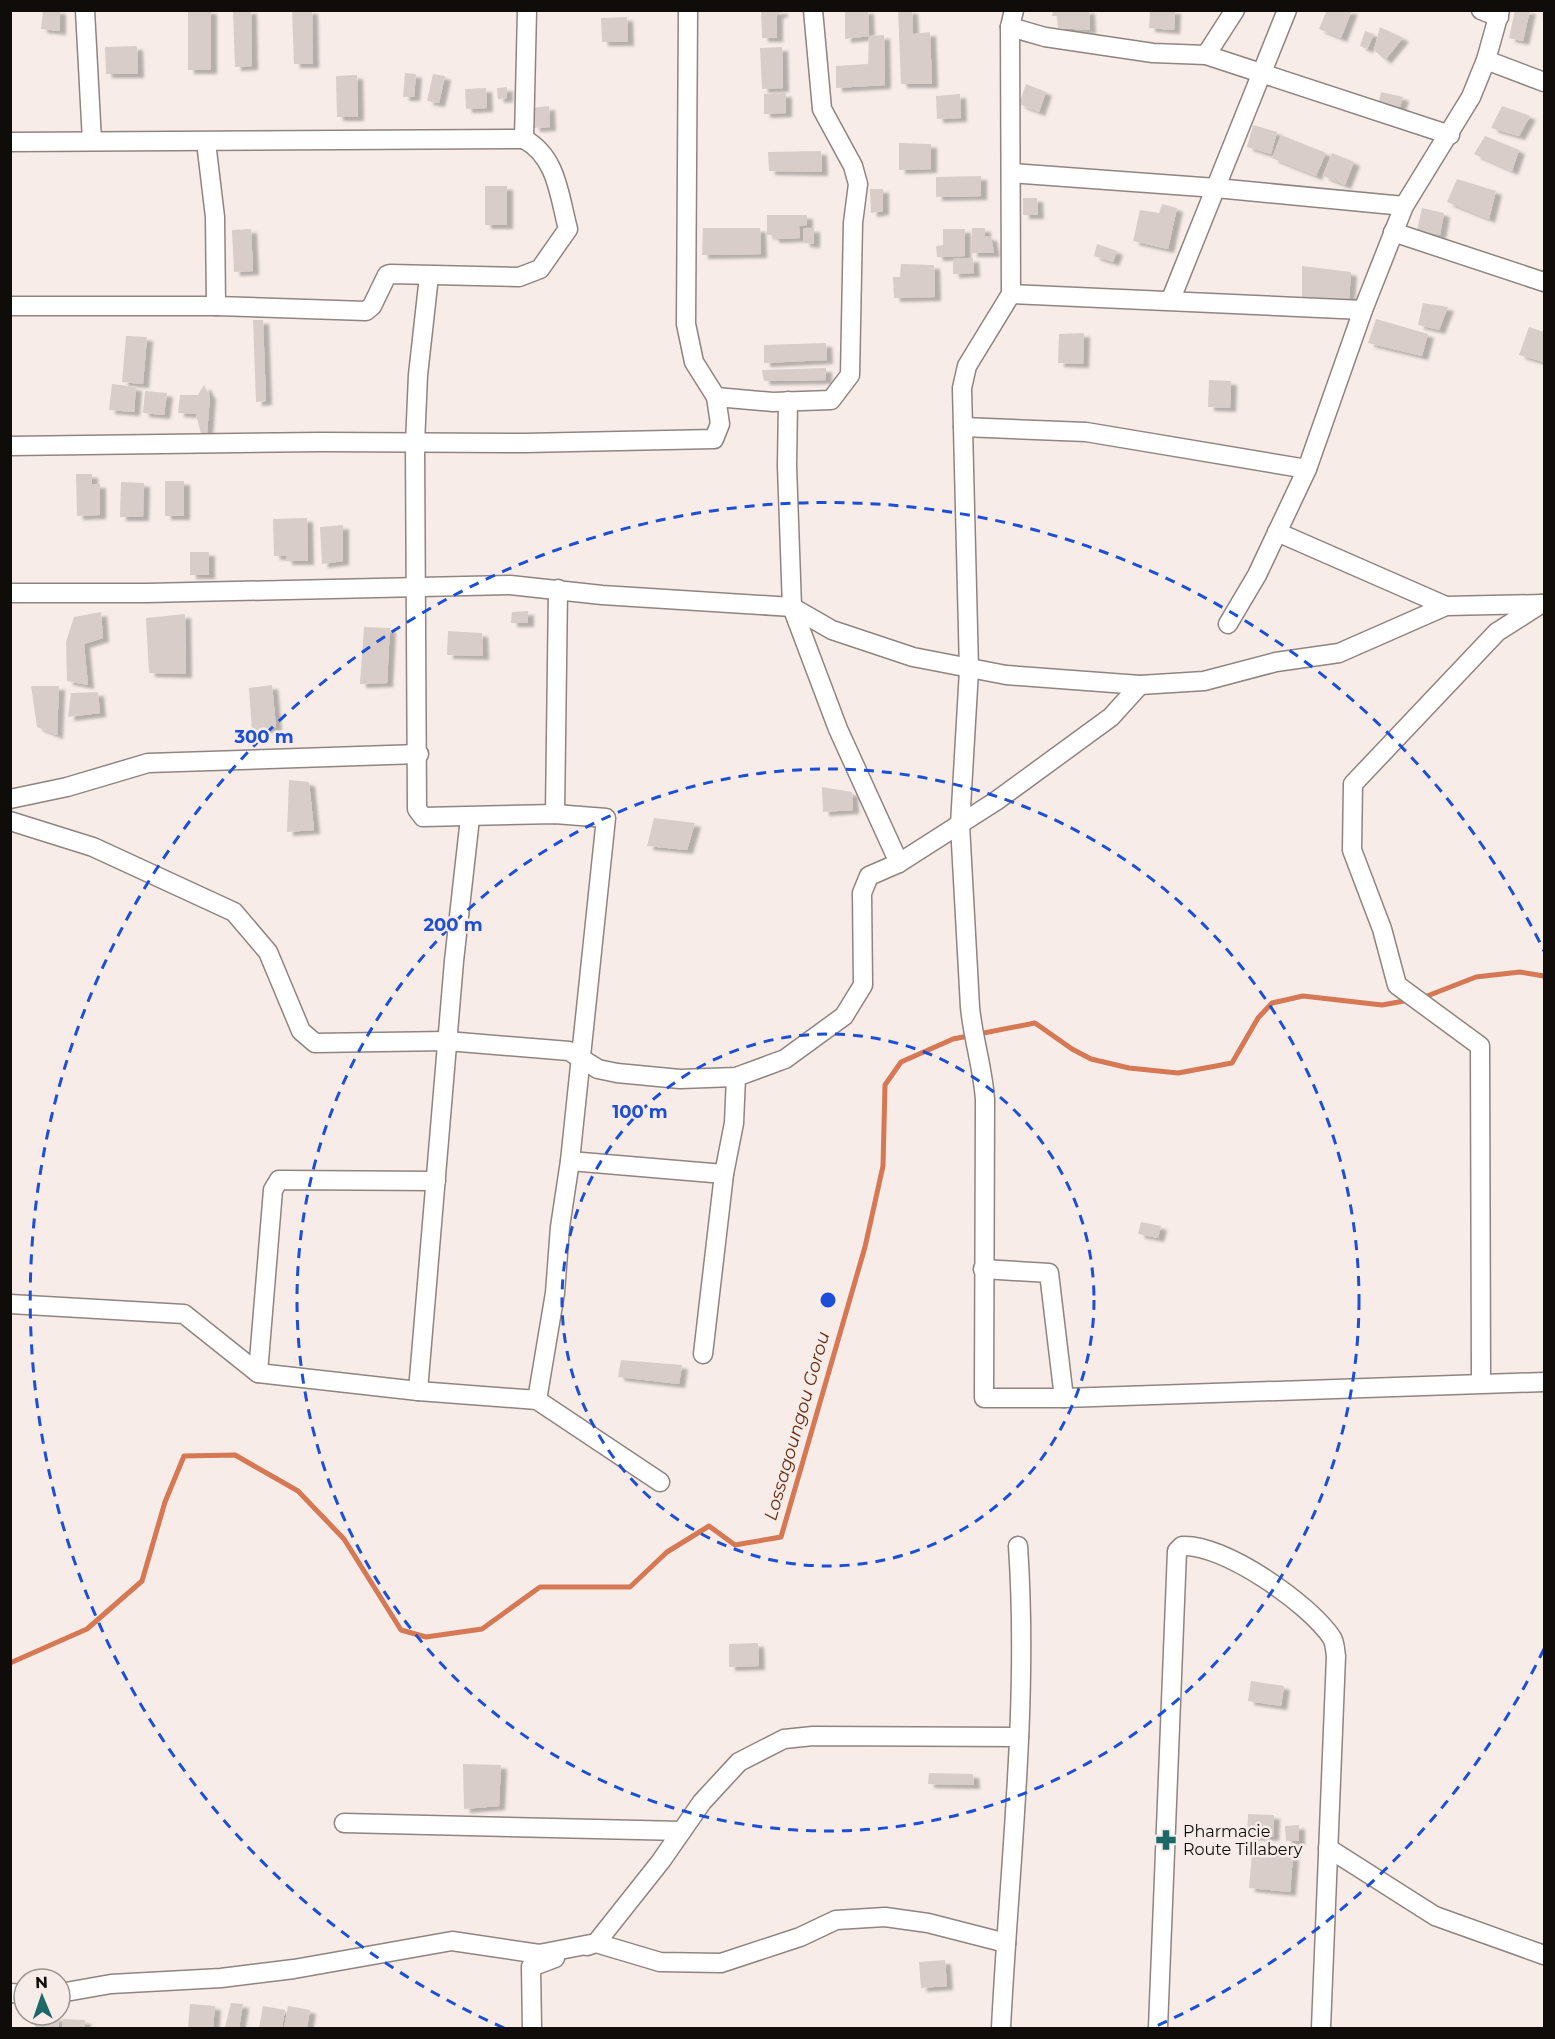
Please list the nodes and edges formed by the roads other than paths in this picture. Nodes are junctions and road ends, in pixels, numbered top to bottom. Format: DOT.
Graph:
graph roads {
  1 [pos="85,10"];
  2 [pos="527,10"];
  3 [pos="688,10"];
  4 [pos="813,10"];
  5 [pos="1235,10"];
  6 [pos="1287,10"];
  7 [pos="1481,10"];
  8 [pos="1499,14"];
  9 [pos="1012,19"];
  10 [pos="1206,55"];
  11 [pos="1486,60"];
  12 [pos="1260,75"];
  13 [pos="1545,82"];
  14 [pos="1450,135"];
  15 [pos="524,139"];
  16 [pos="92,141"];
  17 [pos="10,142"];
  18 [pos="206,142"];
  19 [pos="1011,173"];
  20 [pos="1216,188"];
  21 [pos="1404,206"];
  22 [pos="1393,232"];
  23 [pos="429,276"];
  24 [pos="1545,282"];
  25 [pos="1011,294"];
  26 [pos="1171,299"];
  27 [pos="10,306"];
  28 [pos="216,306"];
  29 [pos="1364,310"];
  30 [pos="716,397"];
  31 [pos="788,401"];
  32 [pos="963,427"];
  33 [pos="415,444"];
  34 [pos="10,446"];
  35 [pos="1307,469"];
  36 [pos="1277,532"];
  37 [pos="415,585"];
  38 [pos="558,588"];
  39 [pos="10,593"];
  40 [pos="1543,604"];
  41 [pos="1446,606"];
  42 [pos="792,607"];
  43 [pos="1228,624"];
  44 [pos="969,670"];
  45 [pos="1140,685"];
  46 [pos="419,754"];
  47 [pos="10,799"];
  48 [pos="555,814"];
  49 [pos="470,818"];
  50 [pos="10,820"];
  51 [pos="960,825"];
  52 [pos="899,863"];
  53 [pos="447,1041"];
  54 [pos="582,1056"];
  55 [pos="736,1077"];
  56 [pos="570,1161"];
  57 [pos="724,1174"];
  58 [pos="436,1181"];
  59 [pos="983,1269"];
  60 [pos="10,1304"];
  61 [pos="703,1354"];
  62 [pos="258,1374"];
  63 [pos="1545,1382"];
  64 [pos="1482,1383"];
  65 [pos="418,1391"];
  66 [pos="1064,1398"];
  67 [pos="537,1400"];
  68 [pos="660,1482"];
  69 [pos="1018,1546"];
  70 [pos="1019,1737"];
  71 [pos="344,1823"];
  72 [pos="682,1831"];
  73 [pos="1328,1848"];
  74 [pos="596,1942"];
  75 [pos="1006,1943"];
  76 [pos="1545,1955"];
  77 [pos="72,1991"];
  78 [pos="532,2028"];
  79 [pos="1001,2028"];
  80 [pos="1158,2028"];
  81 [pos="1321,2028"];
  1 -- 16 [label="street"];
  2 -- 15 [label="street"];
  3 -- 30 [label="street"];
  4 -- 31 [label="street"];
  5 -- 10 [label="street"];
  6 -- 12 [label="street"];
  7 -- 8 [label="street"];
  8 -- 11 [label="street"];
  9 -- 10 [label="street"];
  9 -- 19 [label="street"];
  10 -- 12 [label="street"];
  11 -- 13 [label="street"];
  11 -- 14 [label="street"];
  12 -- 14 [label="street"];
  12 -- 20 [label="street"];
  14 -- 21 [label="street"];
  15 -- 18 [label="street"];
  15 -- 23 [label="street"];
  16 -- 17 [label="street"];
  16 -- 18 [label="street"];
  18 -- 28 [label="street"];
  19 -- 20 [label="street"];
  19 -- 25 [label="street"];
  20 -- 21 [label="street"];
  20 -- 26 [label="street"];
  21 -- 22 [label="street"];
  22 -- 24 [label="street"];
  22 -- 29 [label="street"];
  23 -- 28 [label="street"];
  23 -- 33 [label="street"];
  25 -- 26 [label="street"];
  25 -- 32 [label="street"];
  26 -- 29 [label="street"];
  27 -- 28 [label="street"];
  29 -- 35 [label="street"];
  30 -- 31 [label="street"];
  30 -- 33 [label="street"];
  31 -- 42 [label="street"];
  32 -- 35 [label="street"];
  32 -- 44 [label="street"];
  33 -- 34 [label="street"];
  33 -- 37 [label="street"];
  35 -- 36 [label="street"];
  36 -- 41 [label="street"];
  36 -- 43 [label="street"];
  37 -- 38 [label="street"];
  37 -- 39 [label="street"];
  37 -- 46 [label="street"];
  38 -- 42 [label="street"];
  38 -- 48 [label="street"];
  40 -- 41 [label="street"];
  40 -- 64 [label="street"];
  41 -- 45 [label="street"];
  42 -- 44 [label="street"];
  42 -- 52 [label="street"];
  44 -- 45 [label="street"];
  44 -- 51 [label="street"];
  45 -- 51 [label="street"];
  46 -- 47 [label="street"];
  46 -- 49 [label="street"];
  48 -- 49 [label="street"];
  48 -- 54 [label="street"];
  49 -- 53 [label="street"];
  50 -- 53 [label="street"];
  51 -- 52 [label="street"];
  51 -- 59 [label="street"];
  52 -- 55 [label="street"];
  53 -- 54 [label="street"];
  53 -- 58 [label="street"];
  54 -- 55 [label="street"];
  54 -- 56 [label="street"];
  55 -- 57 [label="street"];
  56 -- 57 [label="street"];
  56 -- 67 [label="street"];
  57 -- 61 [label="street"];
  58 -- 62 [label="street"];
  58 -- 65 [label="street"];
  59 -- 66 [label="street"];
  59 -- 66 [label="street"];
  60 -- 62 [label="street"];
  62 -- 65 [label="street"];
  63 -- 64 [label="street"];
  64 -- 66 [label="street"];
  65 -- 67 [label="street"];
  67 -- 68 [label="street"];
  69 -- 70 [label="street"];
  70 -- 72 [label="street"];
  70 -- 75 [label="street"];
  71 -- 72 [label="street"];
  72 -- 74 [label="street"];
  73 -- 76 [label="street"];
  73 -- 80 [label="street"];
  73 -- 81 [label="street"];
  74 -- 75 [label="street"];
  74 -- 77 [label="street"];
  74 -- 78 [label="street"];
  75 -- 79 [label="street"];
}
